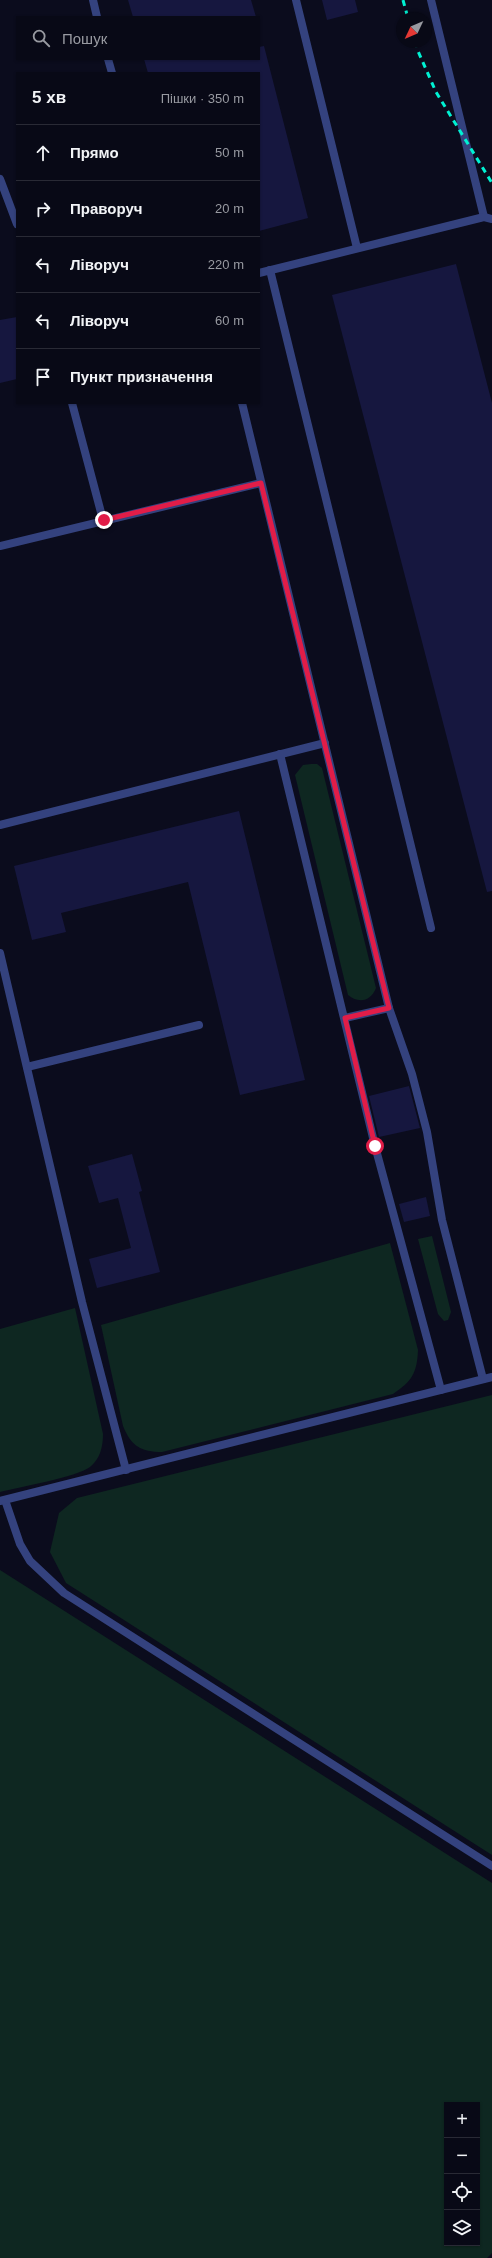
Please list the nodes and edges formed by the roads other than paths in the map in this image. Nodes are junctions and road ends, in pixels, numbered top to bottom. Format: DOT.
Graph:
graph roads {
  1 [pos="93,0"];
  2 [pos="296,0"];
  3 [pos="431,0"];
  4 [pos="97,16"];
  5 [pos="108,60"];
  6 [pos="112,72"];
  7 [pos="0,179"];
  8 [pos="488,218"];
  9 [pos="16,221"];
  10 [pos="357,248"];
  11 [pos="270,270"];
  12 [pos="260,273"];
  13 [pos="72,404"];
  14 [pos="242,404"];
  15 [pos="261,483"];
  16 [pos="104,520"];
  17 [pos="0,546"];
  18 [pos="325,743"];
  19 [pos="280,754"];
  20 [pos="0,825"];
  21 [pos="431,928"];
  22 [pos="0,954"];
  23 [pos="389,1008"];
  24 [pos="345,1018"];
  25 [pos="199,1025"];
  26 [pos="27,1067"];
  27 [pos="492,1377"];
  28 [pos="483,1379"];
  29 [pos="441,1390"];
  30 [pos="126,1470"];
  31 [pos="3,1500"];
  32 [pos="492,1866"];
  1 -- 4 [label="street"];
  2 -- 10 [label="street"];
  3 -- 8 [label="street"];
  5 -- 6 [label="street"];
  7 -- 9 [label="street"];
  8 -- 10 [label="street"];
  10 -- 11 [label="street"];
  11 -- 12 [label="street"];
  11 -- 21 [label="street"];
  13 -- 16 [label="street"];
  14 -- 15 [label="street"];
  15 -- 16 [label="street"];
  15 -- 18 [label="street"];
  16 -- 17 [label="street"];
  18 -- 19 [label="street"];
  18 -- 23 [label="street"];
  19 -- 20 [label="street"];
  19 -- 24 [label="street"];
  22 -- 26 [label="street"];
  23 -- 24 [label="street"];
  23 -- 28 [label="street"];
  24 -- 29 [label="street"];
  25 -- 26 [label="street"];
  26 -- 30 [label="street"];
  27 -- 28 [label="street"];
  28 -- 29 [label="street"];
  29 -- 30 [label="street"];
  30 -- 31 [label="street"];
  31 -- 32 [label="street"];
}
